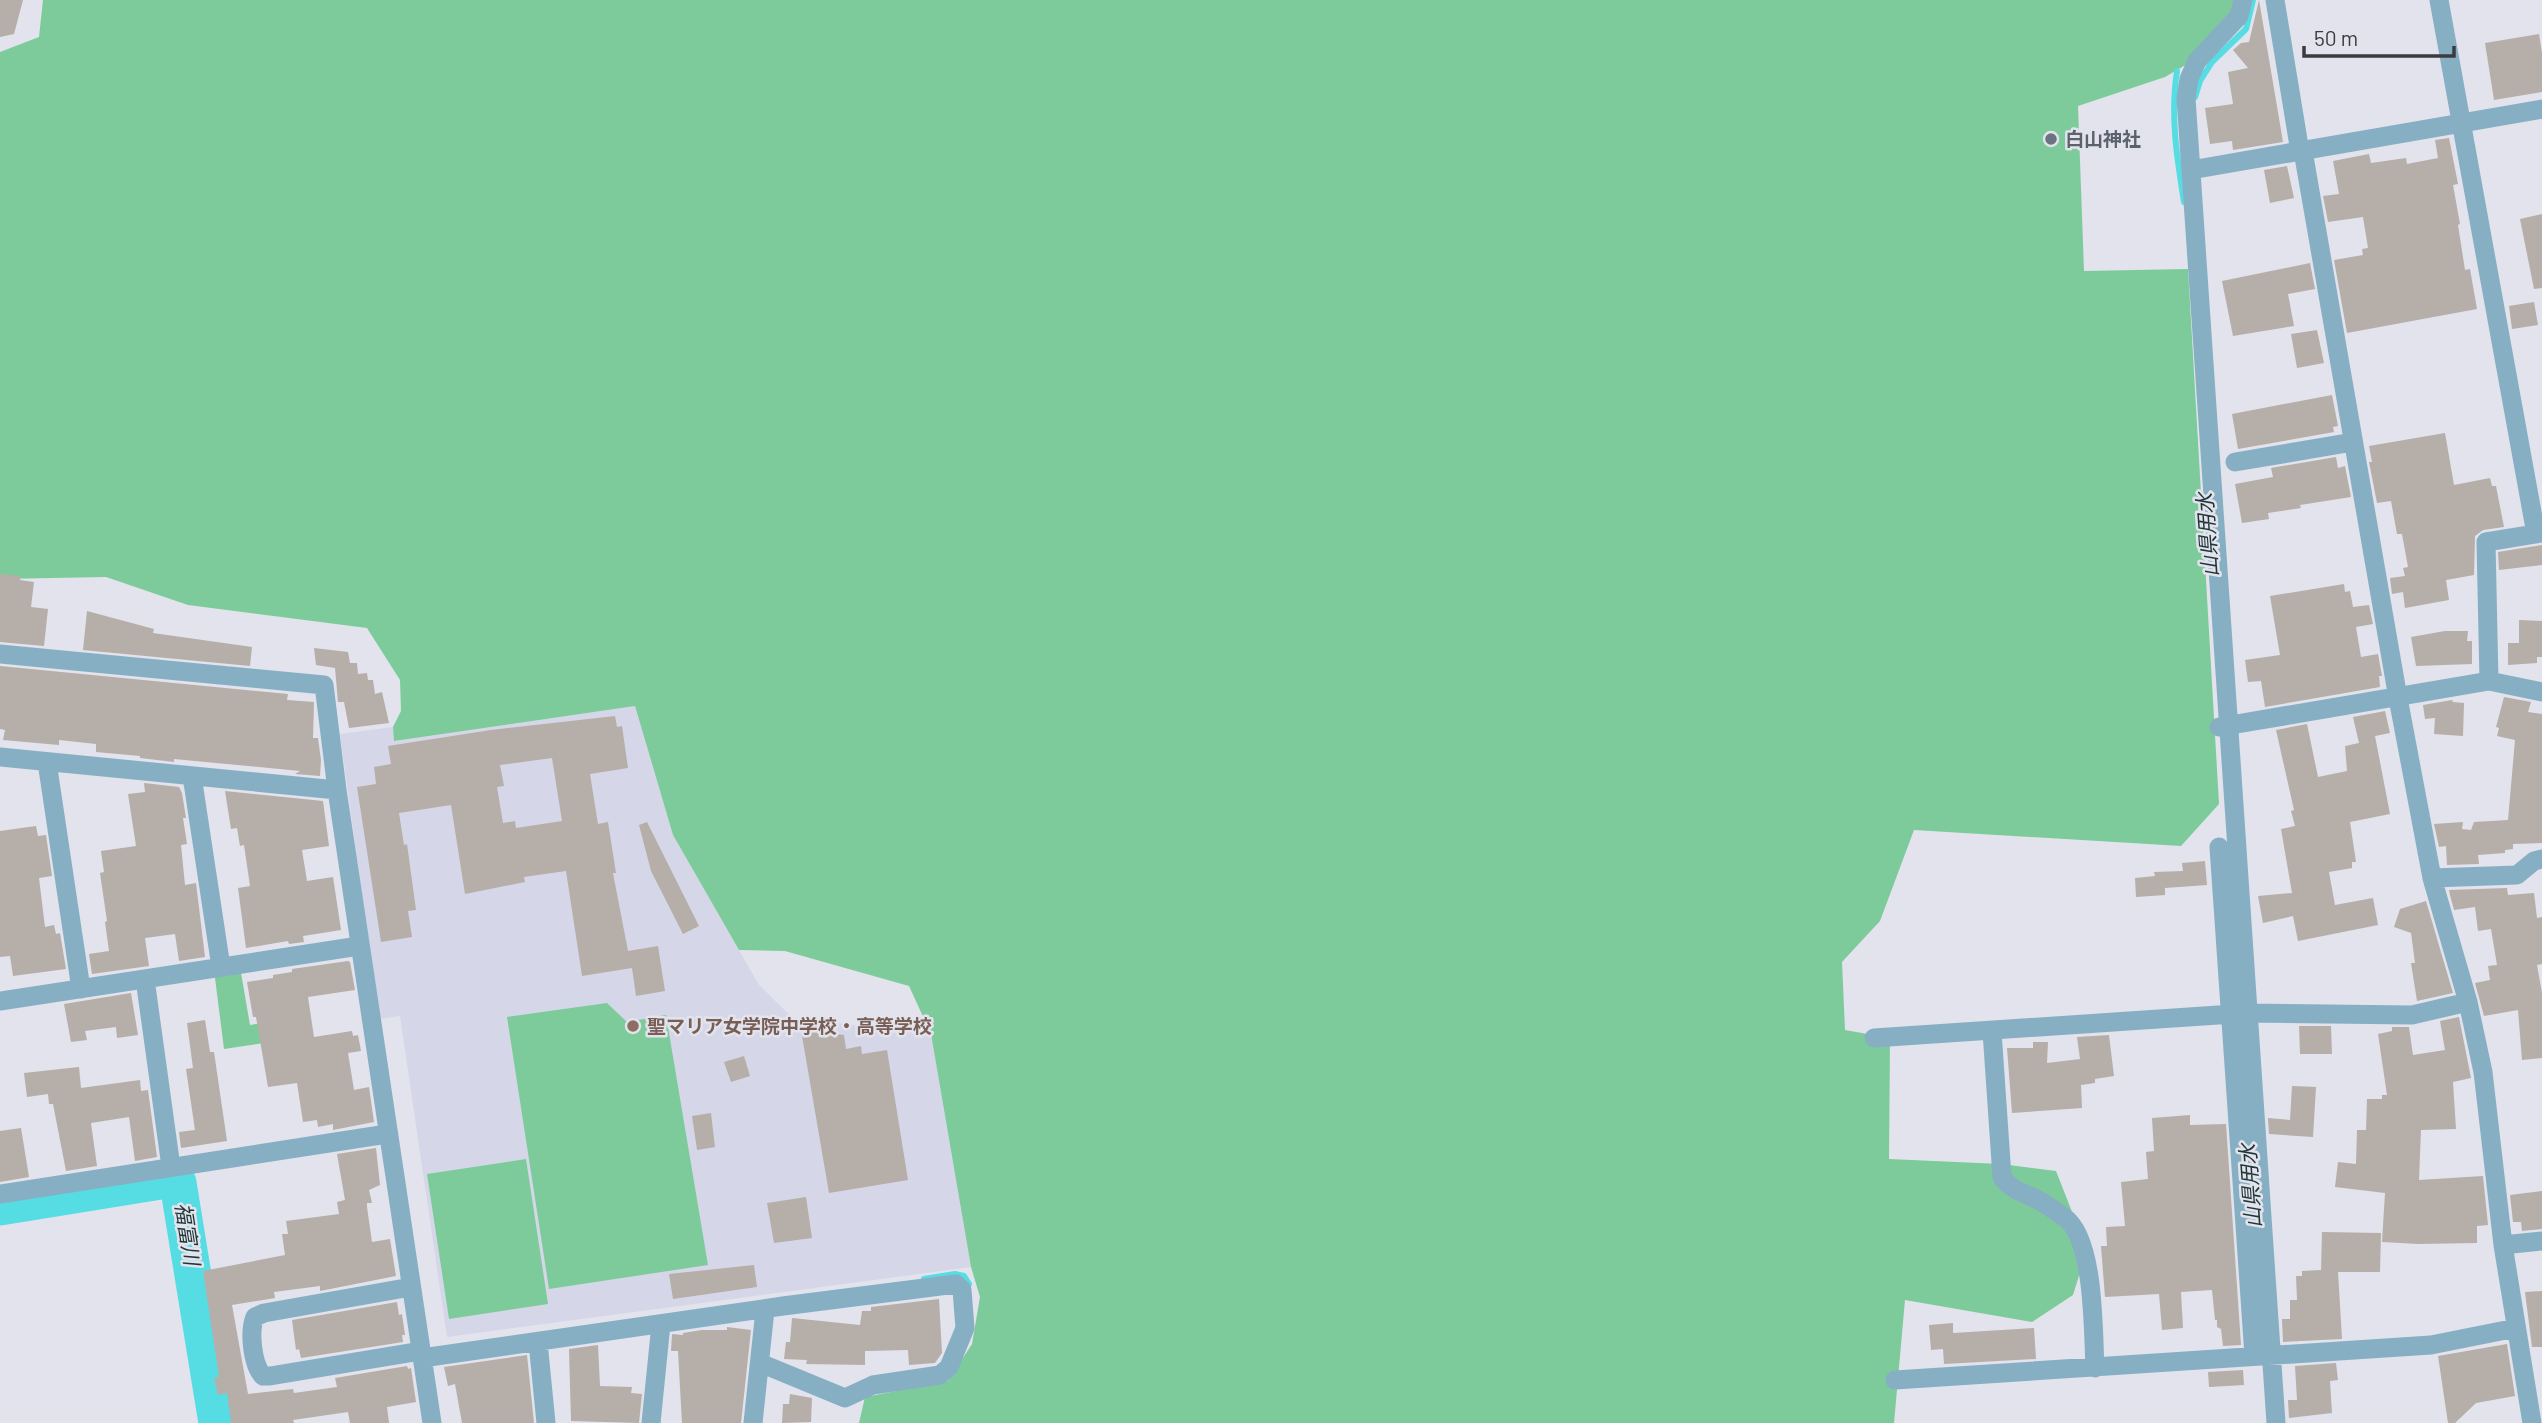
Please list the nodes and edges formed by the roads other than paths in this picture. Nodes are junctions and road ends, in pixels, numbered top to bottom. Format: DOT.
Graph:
graph roads {
  1 [pos="2243,0"];
  2 [pos="2275,0"];
  3 [pos="2439,0"];
  4 [pos="2542,109"];
  5 [pos="2461,123"];
  6 [pos="2301,151"];
  7 [pos="2191,170"];
  8 [pos="2353,442"];
  9 [pos="2235,462"];
  10 [pos="2539,533"];
  11 [pos="0,654"];
  12 [pos="2489,681"];
  13 [pos="2542,692"];
  14 [pos="2398,698"];
  15 [pos="2224,727"];
  16 [pos="0,757"];
  17 [pos="47,762"];
  18 [pos="192,776"];
  19 [pos="337,790"];
  20 [pos="2219,847"];
  21 [pos="2542,859"];
  22 [pos="2432,878"];
  23 [pos="359,946"];
  24 [pos="221,967"];
  25 [pos="145,979"];
  26 [pos="81,989"];
  27 [pos="0,1001"];
  28 [pos="2468,1002"];
  29 [pos="2239,1014"];
  30 [pos="1993,1031"];
  31 [pos="1874,1038"];
  32 [pos="387,1134"];
  33 [pos="171,1167"];
  34 [pos="0,1194"];
  35 [pos="2542,1241"];
  36 [pos="2503,1245"];
  37 [pos="411,1287"];
  38 [pos="765,1310"];
  39 [pos="662,1324"];
  40 [pos="2516,1328"];
  41 [pos="538,1342"];
  42 [pos="421,1355"];
  43 [pos="2263,1356"];
  44 [pos="760,1363"];
  45 [pos="2095,1368"];
  46 [pos="1895,1380"];
  47 [pos="2534,1415"];
  48 [pos="432,1423"];
  49 [pos="546,1423"];
  50 [pos="651,1423"];
  51 [pos="753,1423"];
  52 [pos="2276,1423"];
  1 -- 7 [label="street"];
  2 -- 6 [label="street"];
  3 -- 5 [label="street"];
  4 -- 5 [label="street"];
  5 -- 6 [label="street"];
  5 -- 10 [label="street"];
  6 -- 7 [label="street"];
  6 -- 8 [label="street"];
  7 -- 15 [label="street"];
  8 -- 9 [label="street"];
  8 -- 14 [label="street"];
  10 -- 12 [label="street"];
  11 -- 19 [label="street"];
  12 -- 13 [label="street"];
  12 -- 14 [label="street"];
  14 -- 15 [label="street"];
  14 -- 22 [label="street"];
  15 -- 29 [label="street"];
  16 -- 17 [label="street"];
  17 -- 18 [label="street"];
  17 -- 26 [label="street"];
  18 -- 19 [label="street"];
  18 -- 24 [label="street"];
  19 -- 23 [label="street"];
  20 -- 29 [label="street"];
  21 -- 22 [label="street"];
  22 -- 28 [label="street"];
  23 -- 24 [label="street"];
  23 -- 32 [label="street"];
  24 -- 25 [label="street"];
  25 -- 26 [label="street"];
  25 -- 33 [label="street"];
  26 -- 27 [label="street"];
  28 -- 29 [label="street"];
  28 -- 36 [label="street"];
  29 -- 30 [label="street"];
  29 -- 43 [label="street"];
  30 -- 31 [label="street"];
  30 -- 45 [label="street"];
  32 -- 33 [label="street"];
  32 -- 37 [label="street"];
  33 -- 34 [label="street"];
  35 -- 36 [label="street"];
  36 -- 40 [label="street"];
  37 -- 42 [label="street"];
  37 -- 42 [label="street"];
  38 -- 39 [label="street"];
  38 -- 44 [label="street"];
  38 -- 44 [label="street"];
  39 -- 41 [label="street"];
  39 -- 50 [label="street"];
  40 -- 43 [label="street"];
  40 -- 47 [label="street"];
  41 -- 42 [label="street"];
  41 -- 49 [label="street"];
  42 -- 48 [label="street"];
  43 -- 45 [label="street"];
  43 -- 52 [label="street"];
  44 -- 51 [label="street"];
  45 -- 46 [label="street"];
}
